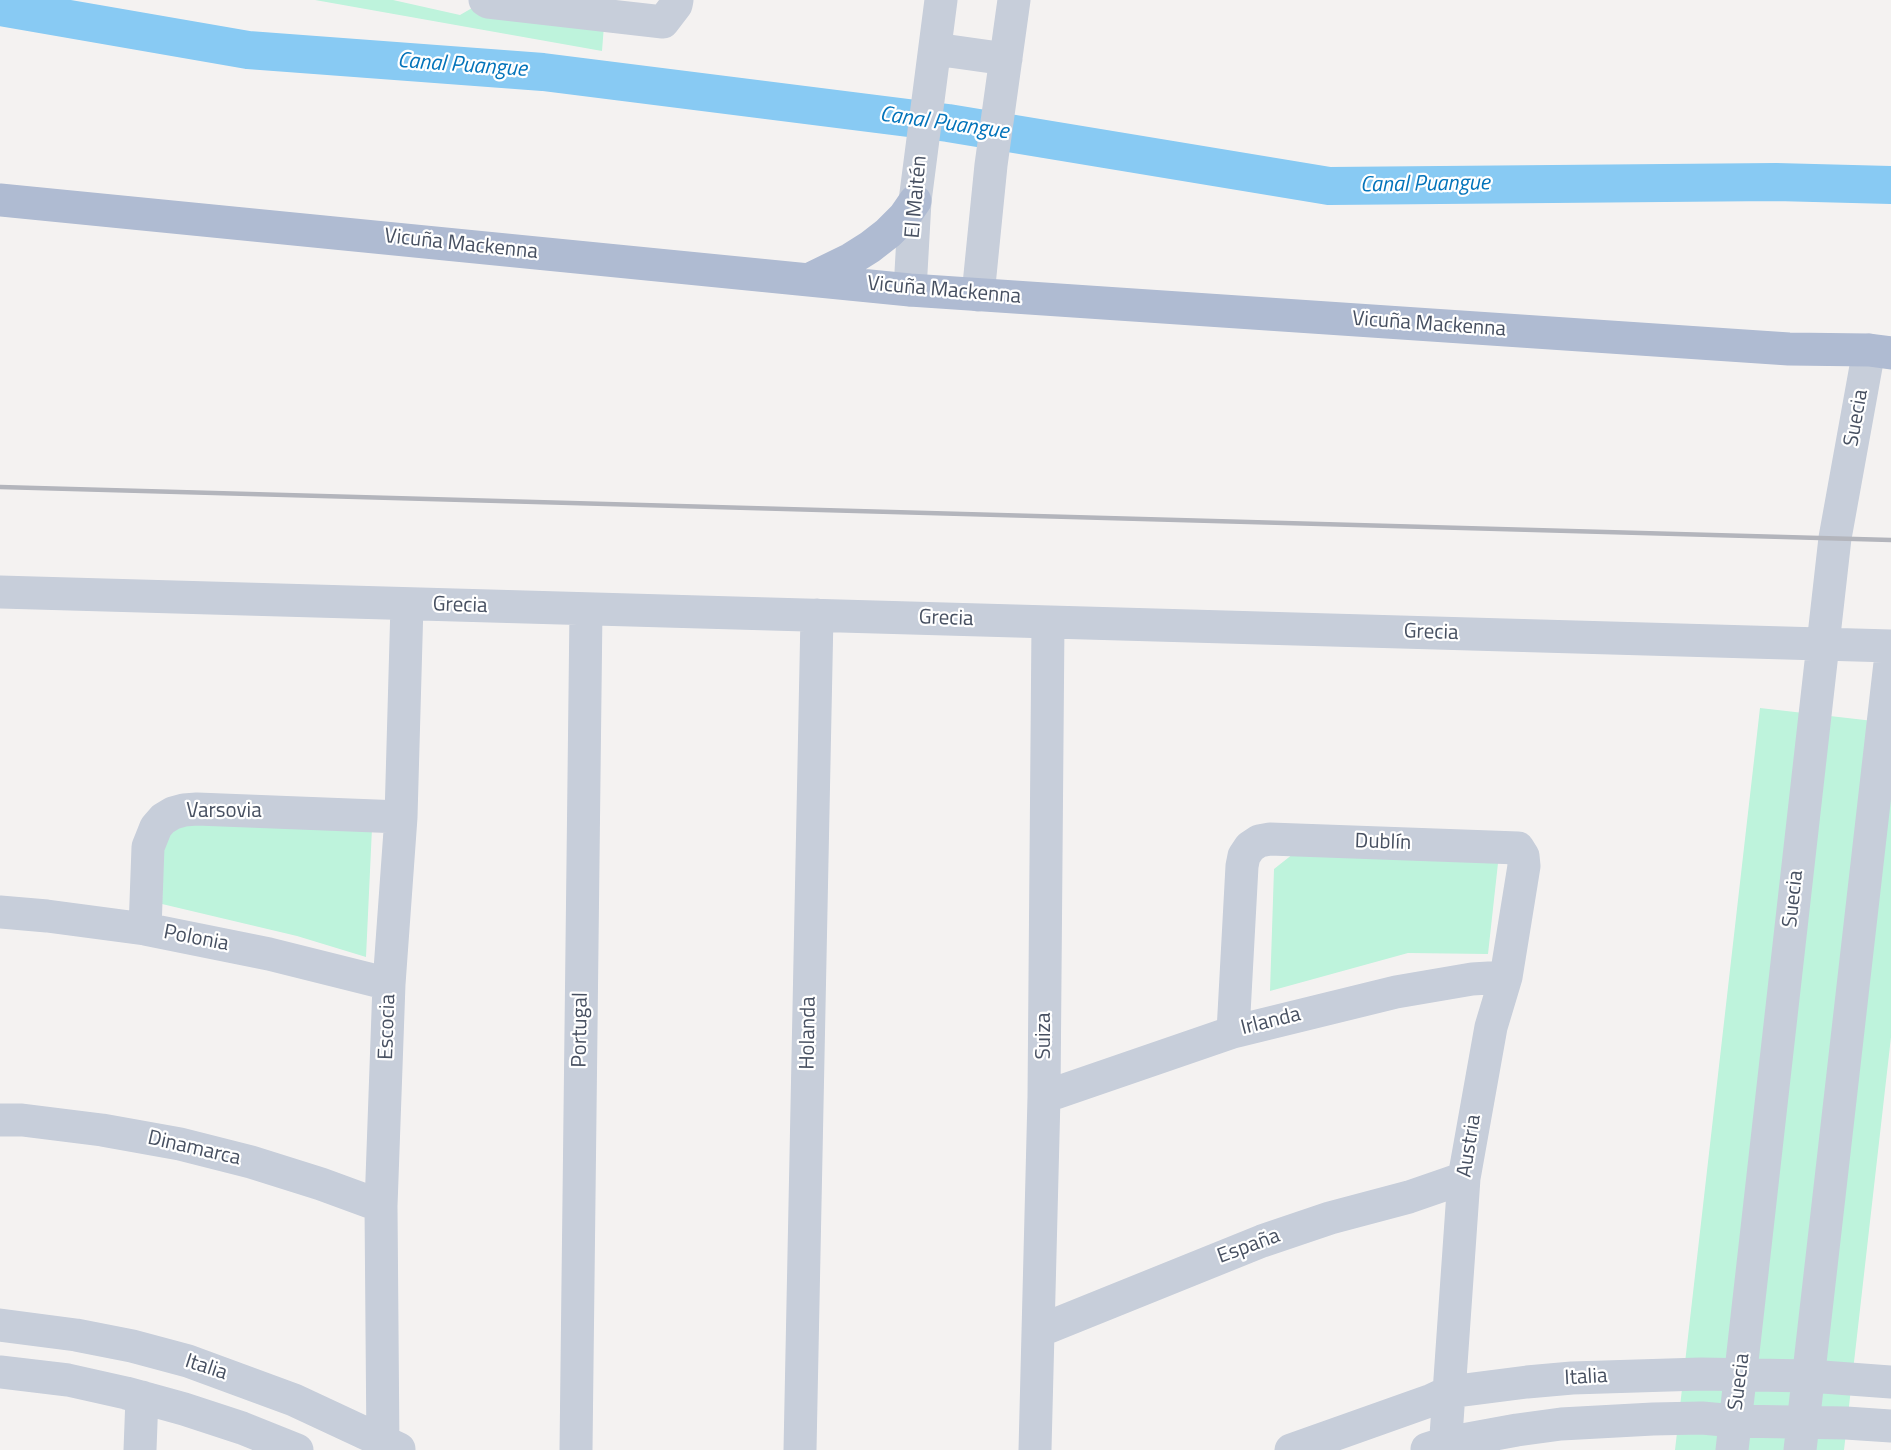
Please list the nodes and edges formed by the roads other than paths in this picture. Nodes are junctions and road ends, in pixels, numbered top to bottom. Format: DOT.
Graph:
graph roads {
  1 [pos="484,0"];
  2 [pos="677,0"];
  3 [pos="942,0"];
  4 [pos="1014,0"];
  5 [pos="934,58"];
  6 [pos="1004,74"];
  7 [pos="0,200"];
  8 [pos="915,201"];
  9 [pos="808,279"];
  10 [pos="910,290"];
  11 [pos="978,295"];
  12 [pos="1880,351"];
  13 [pos="0,592"];
  14 [pos="407,604"];
  15 [pos="586,609"];
  16 [pos="817,615"];
  17 [pos="1047,622"];
  18 [pos="1823,644"];
  19 [pos="1891,646"];
  20 [pos="1891,654"];
  21 [pos="401,817"];
  22 [pos="1518,848"];
  23 [pos="0,912"];
  24 [pos="145,929"];
  25 [pos="1506,977"];
  26 [pos="389,984"];
  27 [pos="1233,1032"];
  28 [pos="1044,1097"];
  29 [pos="0,1120"];
  30 [pos="1464,1178"];
  31 [pos="381,1206"];
  32 [pos="0,1325"];
  33 [pos="1039,1331"];
  34 [pos="0,1372"];
  35 [pos="1741,1375"];
  36 [pos="1809,1376"];
  37 [pos="1891,1382"];
  38 [pos="1449,1392"];
  39 [pos="142,1397"];
  40 [pos="1891,1426"];
  41 [pos="1733,1436"];
  42 [pos="1802,1437"];
  43 [pos="389,1447"];
  44 [pos="1438,1448"];
  45 [pos="140,1450"];
  46 [pos="297,1450"];
  47 [pos="576,1450"];
  48 [pos="800,1450"];
  49 [pos="1035,1450"];
  50 [pos="1291,1450"];
  1 -- 2 [label="street"];
  3 -- 5 [label="street, El Maitén"];
  4 -- 6 [label="street"];
  5 -- 6 [label="street"];
  5 -- 8 [label="street, El Maitén"];
  6 -- 11 [label="street"];
  7 -- 9 [label="main road, Vicuña Mackenna"];
  8 -- 9 [label="main road"];
  8 -- 10 [label="street, El Maitén"];
  9 -- 10 [label="main road, Vicuña Mackenna"];
  10 -- 11 [label="main road, Vicuña Mackenna"];
  11 -- 12 [label="main road, Vicuña Mackenna"];
  12 -- 18 [label="street, Suecia"];
  13 -- 14 [label="street, Grecia"];
  14 -- 15 [label="street, Grecia"];
  14 -- 21 [label="street, Escocia"];
  15 -- 16 [label="street, Grecia"];
  15 -- 47 [label="street, Portugal"];
  16 -- 17 [label="street, Grecia"];
  16 -- 48 [label="street, Holanda"];
  17 -- 18 [label="street, Grecia"];
  17 -- 28 [label="street, Suiza"];
  18 -- 19 [label="street, Grecia"];
  18 -- 35 [label="street, Suecia"];
  20 -- 36 [label="street"];
  21 -- 24 [label="street, Varsovia"];
  21 -- 26 [label="street, Escocia"];
  22 -- 25 [label="street, Austria"];
  22 -- 27 [label="street, Dublín"];
  23 -- 24 [label="street, Polonia"];
  24 -- 26 [label="street, Polonia"];
  25 -- 27 [label="street, Irlanda"];
  25 -- 30 [label="street, Austria"];
  26 -- 31 [label="street, Escocia"];
  27 -- 28 [label="street, Irlanda"];
  28 -- 33 [label="street, Suiza"];
  29 -- 31 [label="street, Dinamarca"];
  30 -- 33 [label="street, España"];
  30 -- 38 [label="street, Austria"];
  31 -- 43 [label="street, Escocia"];
  32 -- 43 [label="street, Italia"];
  33 -- 49 [label="street, Suiza"];
  34 -- 39 [label="street"];
  35 -- 36 [label="street, Italia"];
  35 -- 38 [label="street, Italia"];
  35 -- 41 [label="street, Suecia"];
  36 -- 37 [label="street, Italia"];
  36 -- 42 [label="street"];
  38 -- 44 [label="street, Austria"];
  38 -- 50 [label="street, Italia"];
  39 -- 45 [label="street"];
  39 -- 46 [label="street"];
  40 -- 42 [label="street"];
  41 -- 42 [label="street"];
  41 -- 44 [label="street"];
}
